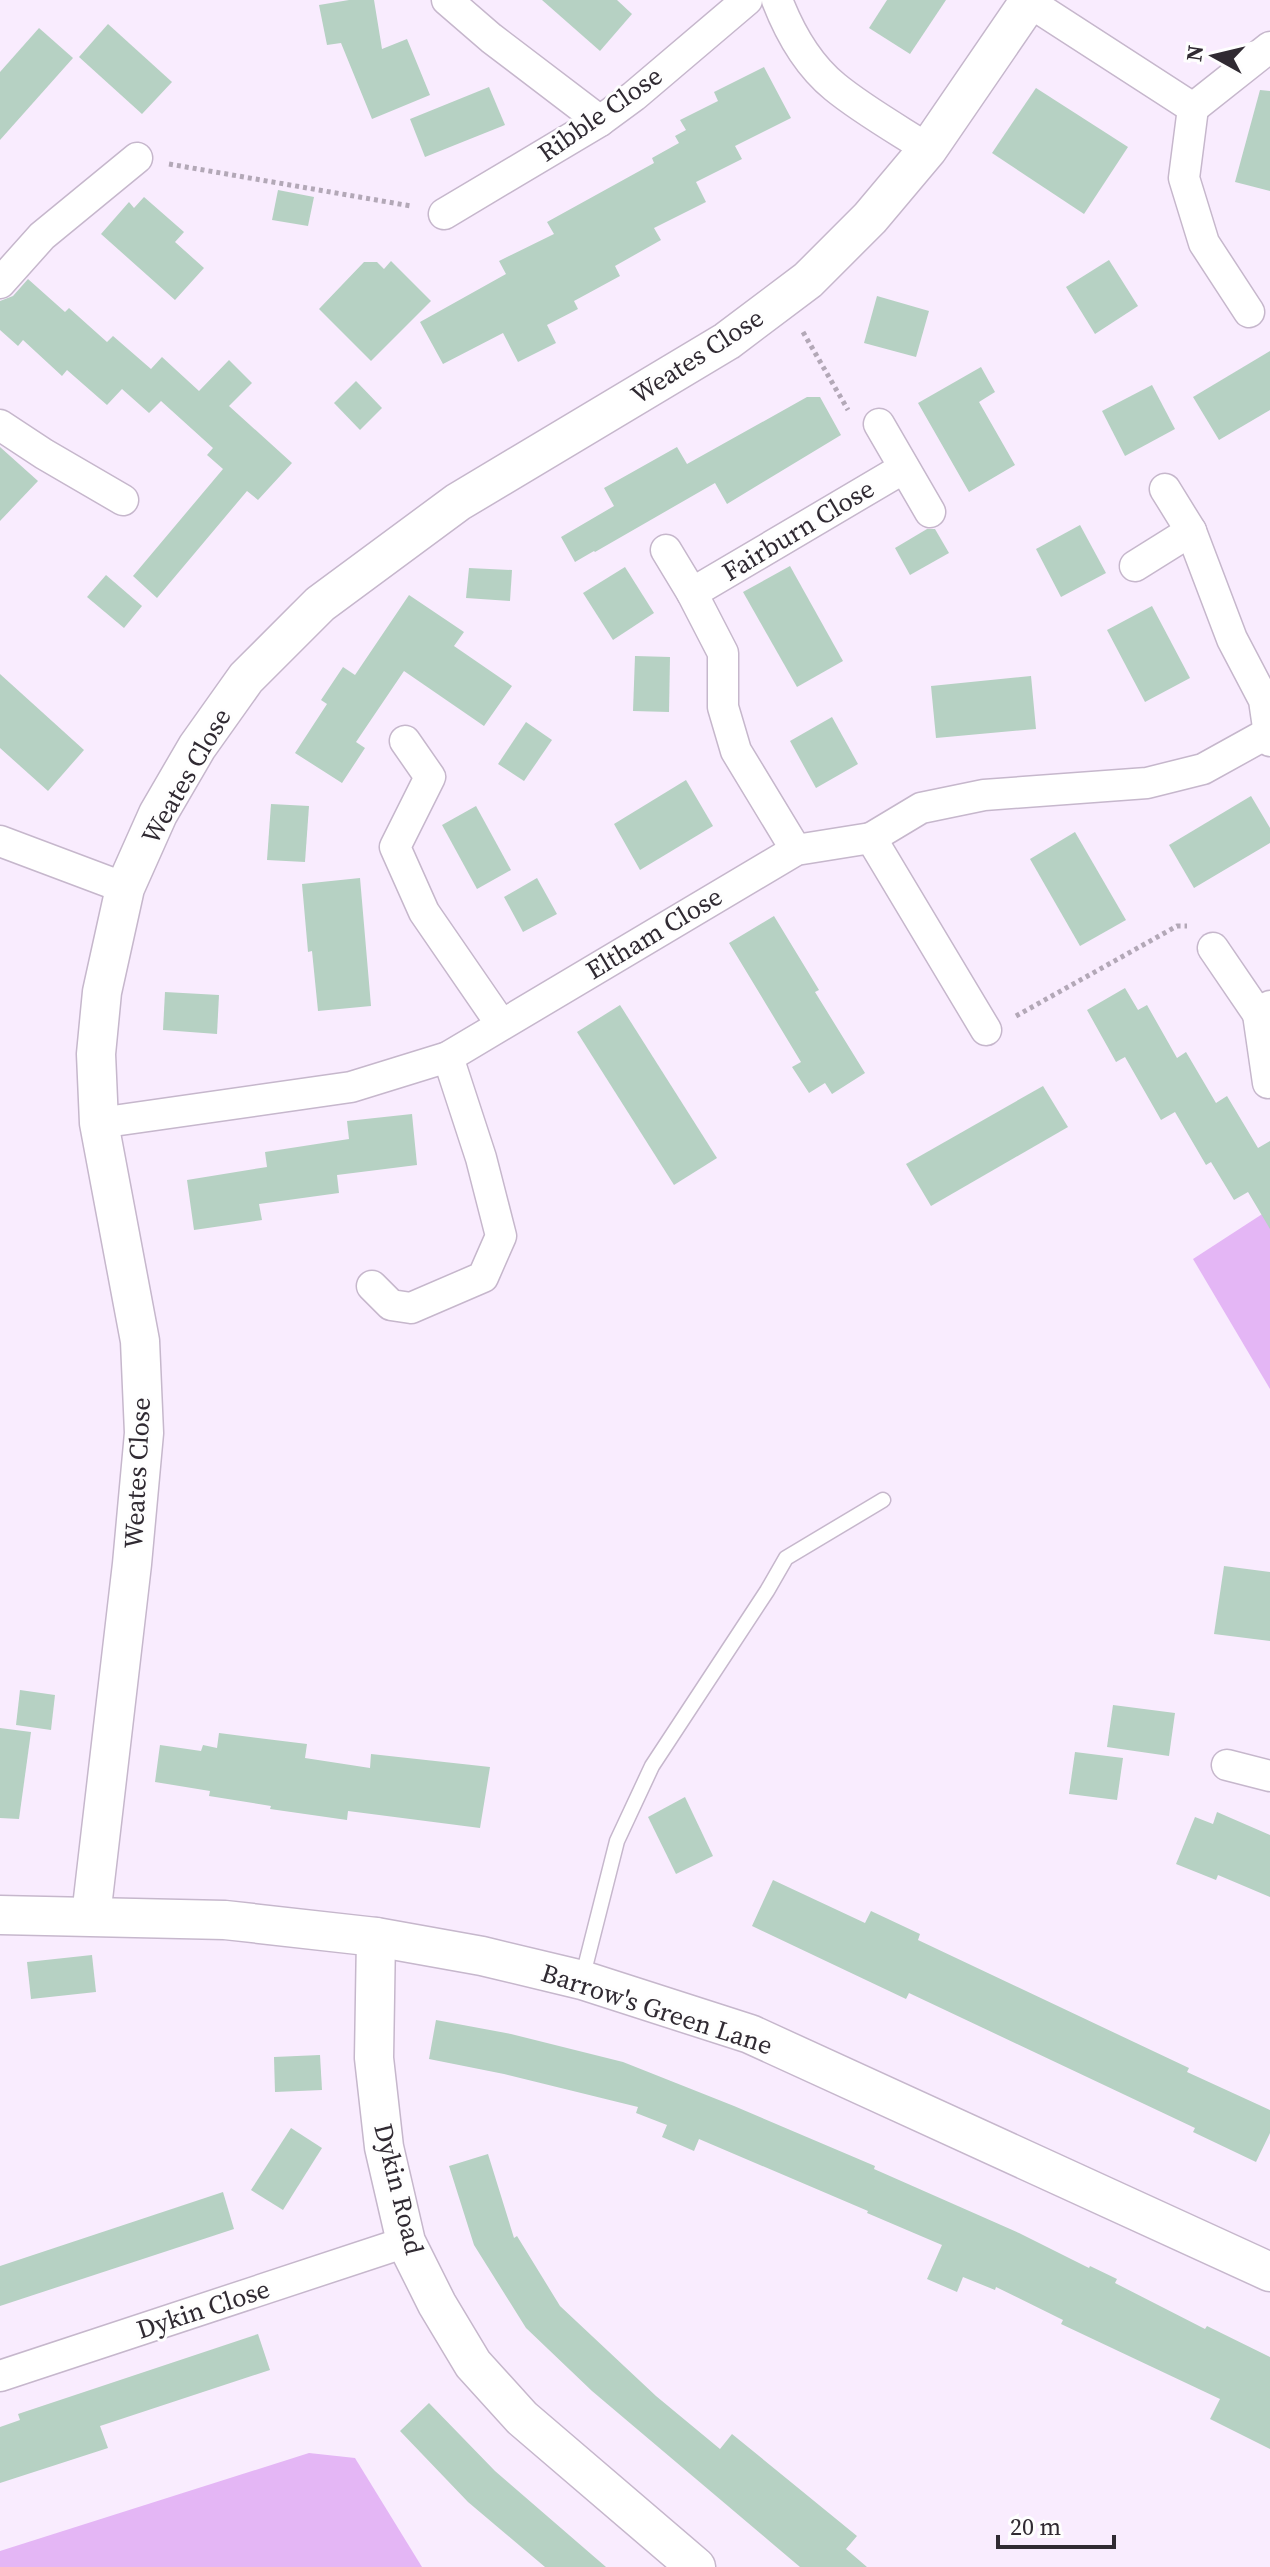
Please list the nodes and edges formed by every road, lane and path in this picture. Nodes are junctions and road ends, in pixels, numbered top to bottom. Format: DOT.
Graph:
graph roads {
  1 [pos="447,0"];
  2 [pos="747,0"];
  3 [pos="777,0"];
  4 [pos="1029,1"];
  5 [pos="1270,47"];
  6 [pos="1193,108"];
  7 [pos="600,121"];
  8 [pos="928,149"];
  9 [pos="137,158"];
  10 [pos="444,214"];
  11 [pos="0,283"];
  12 [pos="783,298"];
  13 [pos="1249,312"];
  14 [pos="879,424"];
  15 [pos="0,425"];
  16 [pos="904,468"];
  17 [pos="1165,489"];
  18 [pos="123,500"];
  19 [pos="930,512"];
  20 [pos="1191,531"];
  21 [pos="666,550"];
  22 [pos="1135,566"];
  23 [pos="692,593"];
  24 [pos="1269,737"];
  25 [pos="405,741"];
  26 [pos="871,838"];
  27 [pos="0,841"];
  28 [pos="796,850"];
  29 [pos="125,888"];
  30 [pos="1213,948"];
  31 [pos="1264,1010"];
  32 [pos="501,1024"];
  33 [pos="986,1030"];
  34 [pos="448,1057"];
  35 [pos="1268,1083"];
  36 [pos="99,1123"];
  37 [pos="372,1286"];
  38 [pos="883,1500"];
  39 [pos="1227,1765"];
  40 [pos="1270,1776"];
  41 [pos="0,1915"];
  42 [pos="91,1916"];
  43 [pos="376,1937"];
  44 [pos="582,1980"];
  45 [pos="406,2242"];
  46 [pos="1270,2272"];
  47 [pos="0,2376"];
  48 [pos="696,2567"];
  1 -- 7 [label="street"];
  2 -- 7 [label="street, Ribble Close"];
  3 -- 8 [label="street"];
  4 -- 6 [label="street"];
  4 -- 8 [label="street, Weates Close"];
  5 -- 6 [label="street"];
  6 -- 13 [label="street"];
  7 -- 10 [label="street, Ribble Close"];
  8 -- 12 [label="street, Weates Close"];
  9 -- 10 [label="path"];
  9 -- 11 [label="street"];
  12 -- 14 [label="path"];
  12 -- 29 [label="street, Weates Close"];
  14 -- 16 [label="street, Fairburn Close"];
  15 -- 18 [label="street"];
  16 -- 19 [label="street, Fairburn Close"];
  16 -- 23 [label="street, Fairburn Close"];
  17 -- 20 [label="street"];
  20 -- 22 [label="street"];
  20 -- 24 [label="street"];
  21 -- 23 [label="street, Fairburn Close"];
  23 -- 28 [label="street, Fairburn Close"];
  24 -- 26 [label="street, Eltham Close"];
  25 -- 32 [label="street"];
  26 -- 28 [label="street, Eltham Close"];
  26 -- 33 [label="street"];
  27 -- 29 [label="street"];
  28 -- 32 [label="street, Eltham Close"];
  29 -- 36 [label="street, Weates Close"];
  30 -- 31 [label="street"];
  30 -- 33 [label="path"];
  31 -- 35 [label="street"];
  32 -- 34 [label="street, Eltham Close"];
  34 -- 36 [label="street, Eltham Close"];
  34 -- 37 [label="street"];
  36 -- 42 [label="street, Weates Close"];
  38 -- 44 [label="lane"];
  39 -- 40 [label="street"];
  41 -- 42 [label="street, Barrow's Green Lane"];
  42 -- 43 [label="street, Barrow's Green Lane"];
  43 -- 44 [label="street, Barrow's Green Lane"];
  43 -- 45 [label="street, Dykin Road"];
  44 -- 46 [label="street, Barrow's Green Lane"];
  45 -- 47 [label="street, Dykin Close"];
  45 -- 48 [label="street, Dykin Road"];
}
